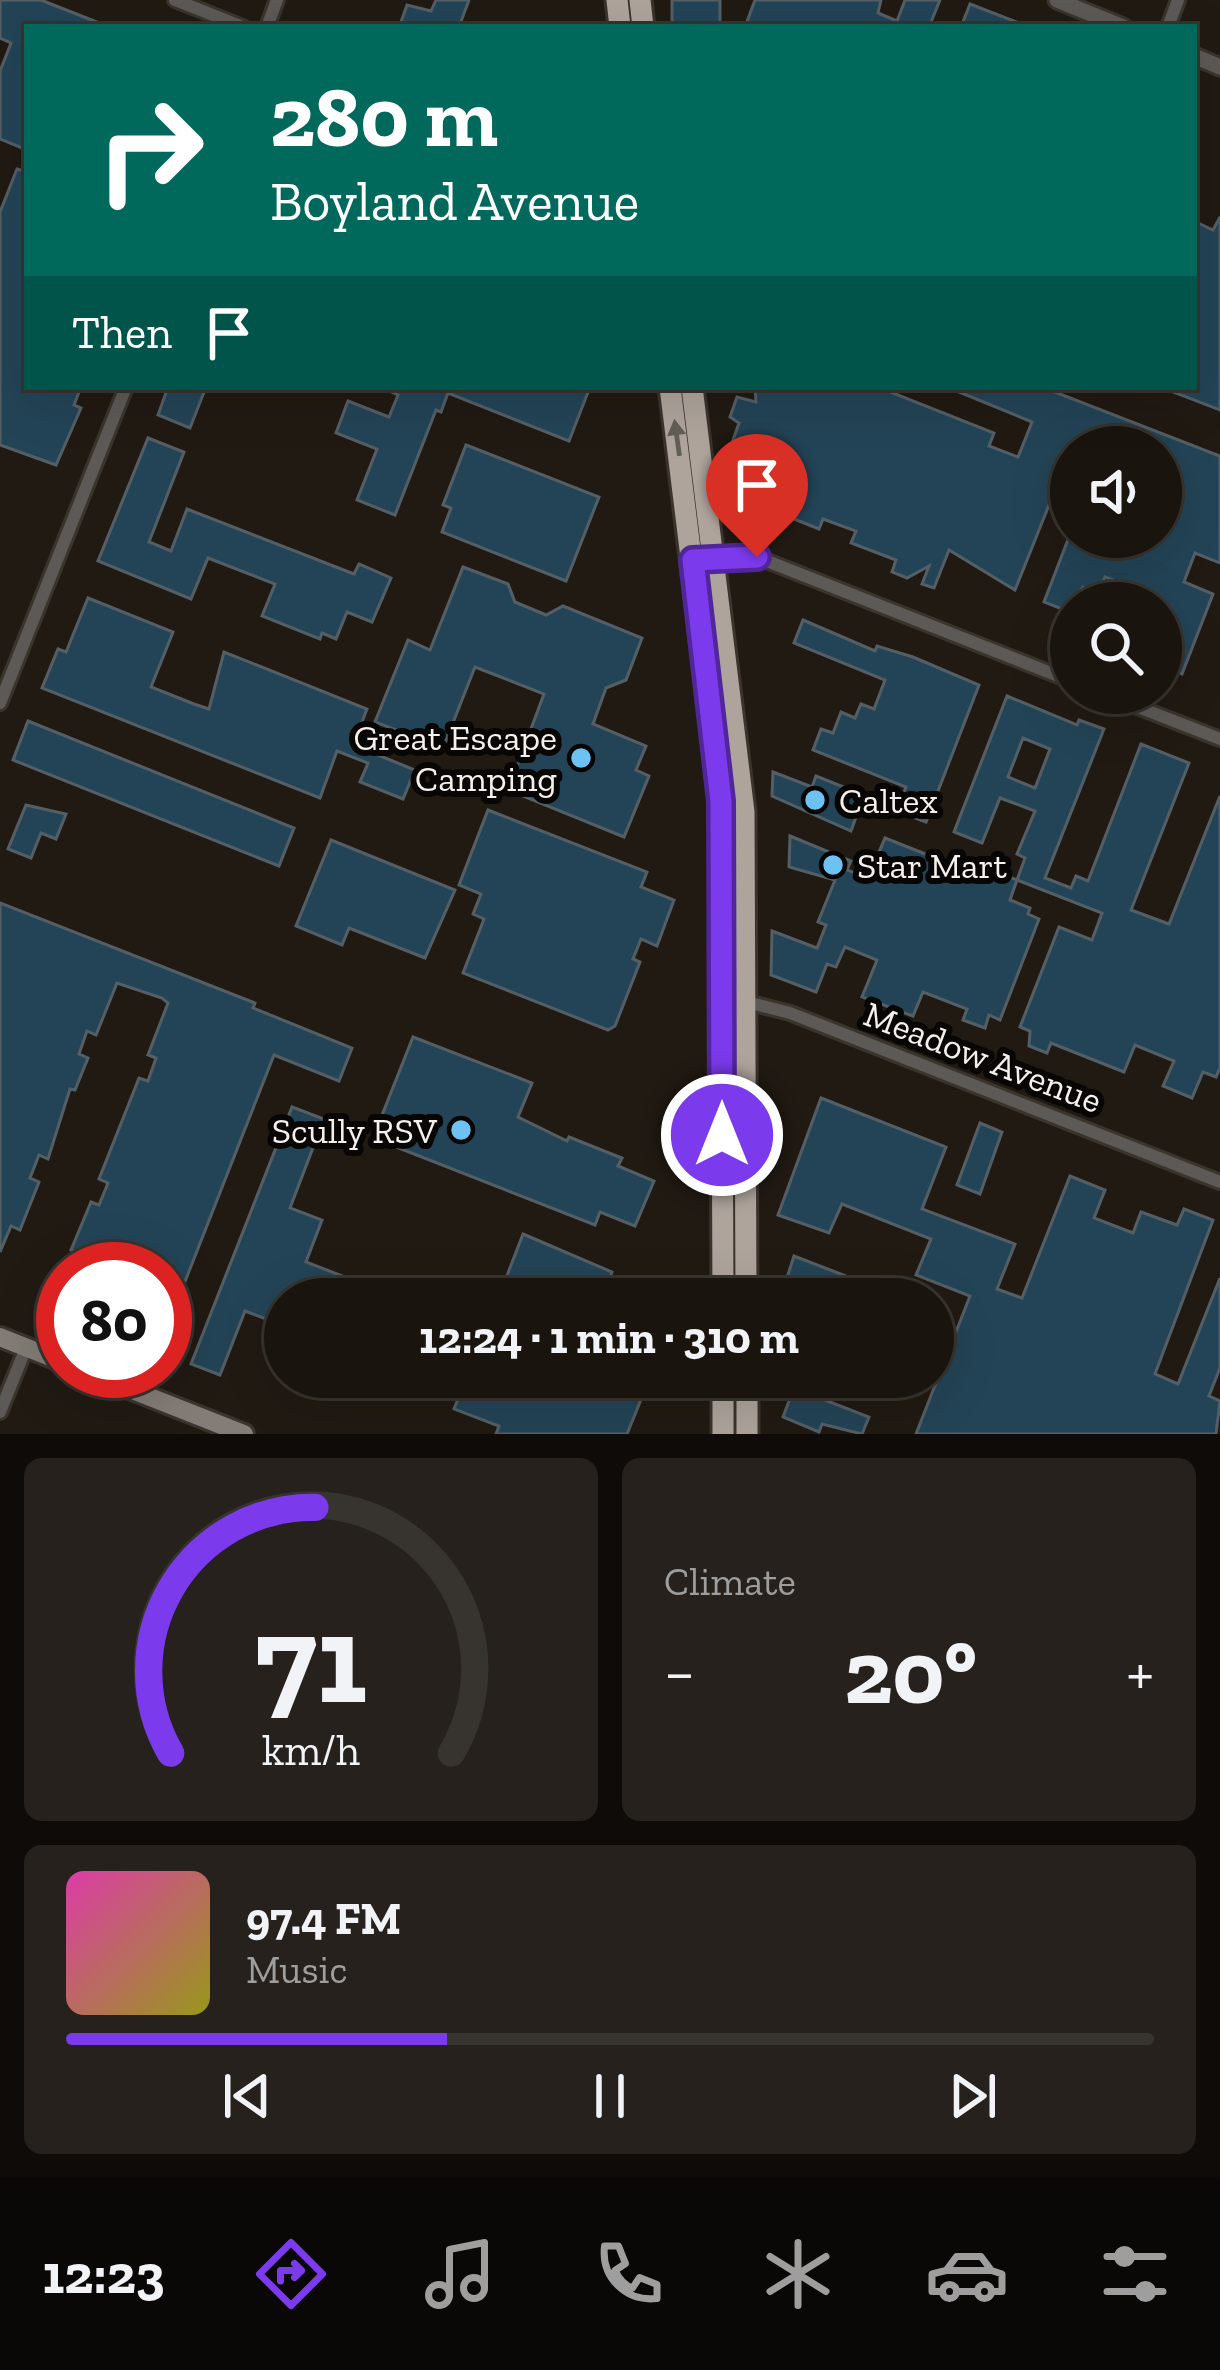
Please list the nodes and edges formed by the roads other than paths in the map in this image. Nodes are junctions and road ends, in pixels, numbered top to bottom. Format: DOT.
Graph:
graph roads {
  1 [pos="176,0"];
  2 [pos="1057,0"];
  3 [pos="236,24"];
  4 [pos="1116,24"];
  5 [pos="125,390"];
  6 [pos="671,390"];
  7 [pos="692,390"];
  8 [pos="704,559"];
  9 [pos="1050,673"];
  10 [pos="0,703"];
  11 [pos="1156,714"];
  12 [pos="1220,739"];
  13 [pos="722,998"];
  14 [pos="745,1001"];
  15 [pos="1220,1182"];
  16 [pos="723,1278"];
  17 [pos="746,1278"];
  18 [pos="0,1337"];
  19 [pos="26,1348"];
  20 [pos="36,1352"];
  21 [pos="153,1398"];
  22 [pos="723,1398"];
  23 [pos="747,1398"];
  24 [pos="0,1412"];
  25 [pos="244,1434"];
  26 [pos="723,1434"];
  27 [pos="747,1434"];
  1 -- 3 [label="street"];
  2 -- 4 [label="street"];
  5 -- 10 [label="street"];
  8 -- 6 [label="highway, one-way"];
  7 -- 8 [label="highway"];
  8 -- 9 [label="street"];
  8 -- 13 [label="highway"];
  8 -- 14 [label="highway"];
  11 -- 12 [label="street"];
  13 -- 14 [label="street, Meadow Avenue"];
  13 -- 16 [label="highway"];
  14 -- 15 [label="street, Meadow Avenue"];
  14 -- 17 [label="highway"];
  18 -- 19 [label="main road"];
  19 -- 20 [label="main road"];
  19 -- 24 [label="street"];
  21 -- 25 [label="main road"];
  22 -- 26 [label="highway"];
  23 -- 27 [label="highway"];
}
